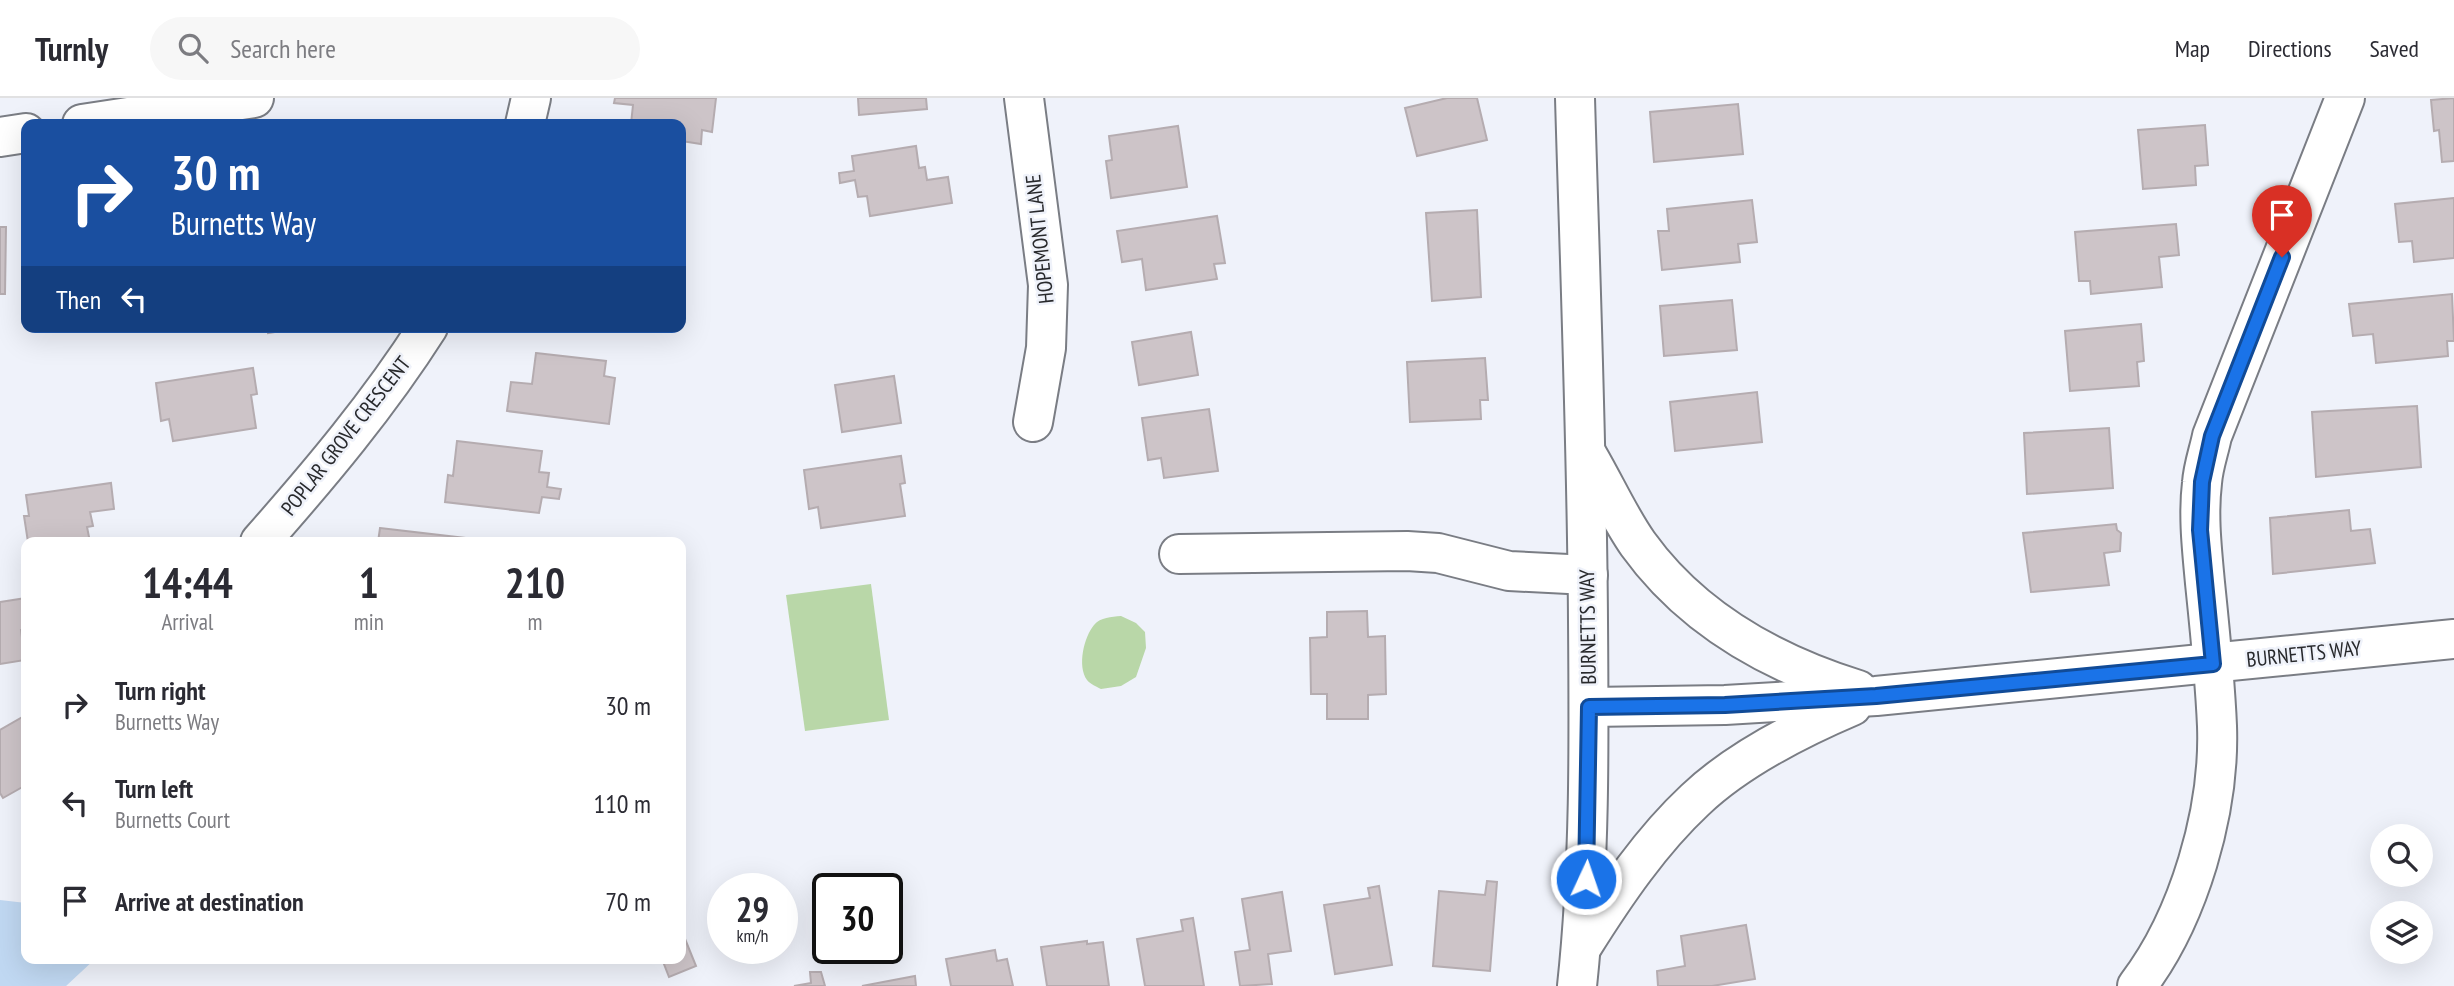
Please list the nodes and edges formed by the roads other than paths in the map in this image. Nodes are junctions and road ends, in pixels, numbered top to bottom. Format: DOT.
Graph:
graph roads {
  1 [pos="254,98"];
  2 [pos="531,98"];
  3 [pos="1024,98"];
  4 [pos="1575,98"];
  5 [pos="2345,98"];
  6 [pos="115,119"];
  7 [pos="526,119"];
  8 [pos="21,134"];
  9 [pos="0,137"];
  10 [pos="424,333"];
  11 [pos="1033,422"];
  12 [pos="1586,452"];
  13 [pos="264,537"];
  14 [pos="1179,554"];
  15 [pos="1588,575"];
  16 [pos="2454,639"];
  17 [pos="2213,664"];
  18 [pos="1876,696"];
  19 [pos="1589,707"];
  20 [pos="1581,948"];
  21 [pos="1577,986"];
  22 [pos="2137,986"];
  1 -- 6 [label="street"];
  2 -- 7 [label="street"];
  3 -- 11 [label="street, HOPEMONT LANE"];
  4 -- 12 [label="street, BURNETTS WAY"];
  5 -- 17 [label="street"];
  8 -- 9 [label="street"];
  10 -- 13 [label="street, POPLAR GROVE CRESCENT"];
  12 -- 15 [label="street, BURNETTS WAY"];
  12 -- 18 [label="street"];
  14 -- 15 [label="street"];
  15 -- 19 [label="street, BURNETTS WAY"];
  16 -- 17 [label="street, BURNETTS WAY"];
  17 -- 18 [label="street, BURNETTS WAY"];
  17 -- 22 [label="street"];
  18 -- 19 [label="street, BURNETTS WAY"];
  18 -- 20 [label="street"];
  19 -- 20 [label="street"];
  20 -- 21 [label="street"];
}
